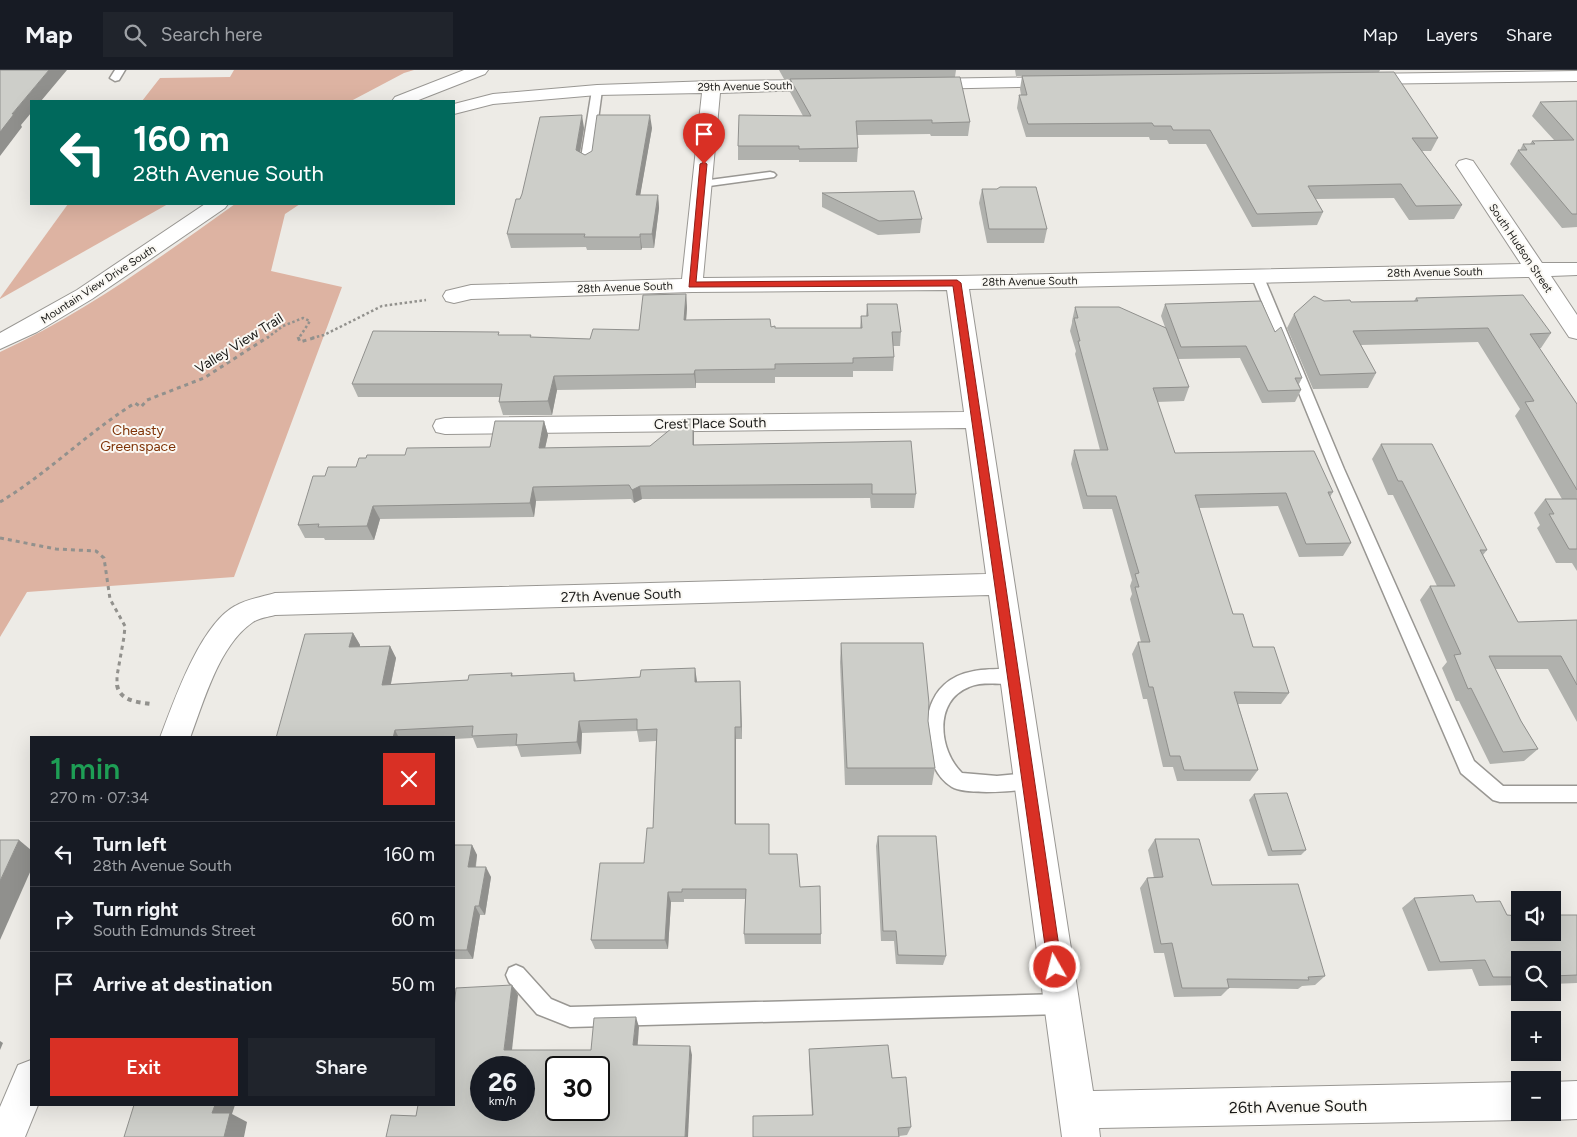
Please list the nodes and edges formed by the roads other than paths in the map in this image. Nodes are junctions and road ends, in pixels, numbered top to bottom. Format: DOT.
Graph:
graph roads {
  1 [pos="479,70"];
  2 [pos="1577,76"];
  3 [pos="1341,80"];
  4 [pos="1073,82"];
  5 [pos="904,84"];
  6 [pos="846,85"];
  7 [pos="712,86"];
  8 [pos="597,90"];
  9 [pos="403,100"];
  10 [pos="455,109"];
  11 [pos="586,164"];
  12 [pos="1466,165"];
  13 [pos="770,175"];
  14 [pos="702,184"];
  15 [pos="217,205"];
  16 [pos="1577,269"];
  17 [pos="1534,270"];
  18 [pos="1257,276"];
  19 [pos="957,283"];
  20 [pos="692,285"];
  21 [pos="454,296"];
  22 [pos="1577,332"];
  23 [pos="0,342"];
  24 [pos="976,420"];
  25 [pos="444,426"];
  26 [pos="1000,584"];
  27 [pos="1013,676"];
  28 [pos="176,736"];
  29 [pos="1028,781"];
  30 [pos="1577,794"];
  31 [pos="516,975"];
  32 [pos="1061,1004"];
  33 [pos="30,1080"];
  34 [pos="1577,1100"];
  35 [pos="1511,1101"];
  36 [pos="1561,1101"];
  37 [pos="1079,1123"];
  38 [pos="6,1137"];
  1 -- 9 [label="street"];
  2 -- 3 [label="street"];
  4 -- 5 [label="street"];
  6 -- 7 [label="street, 29th Avenue South"];
  7 -- 8 [label="street, 29th Avenue South"];
  7 -- 14 [label="street"];
  8 -- 10 [label="street, 29th Avenue South"];
  8 -- 11 [label="lane"];
  12 -- 17 [label="street, South Hudson Street"];
  13 -- 14 [label="lane"];
  14 -- 20 [label="street"];
  15 -- 23 [label="street, Mountain View Drive South"];
  16 -- 17 [label="street, 28th Avenue South"];
  17 -- 18 [label="street, 28th Avenue South"];
  17 -- 22 [label="street, South Hudson Street"];
  18 -- 19 [label="street, 28th Avenue South"];
  18 -- 30 [label="lane"];
  19 -- 20 [label="street, 28th Avenue South"];
  19 -- 24 [label="street"];
  20 -- 21 [label="street, 28th Avenue South"];
  24 -- 25 [label="street, Crest Place South"];
  24 -- 26 [label="street"];
  26 -- 27 [label="street"];
  26 -- 28 [label="street, 27th Avenue South"];
  27 -- 29 [label="street"];
  27 -- 29 [label="lane"];
  29 -- 32 [label="street"];
  31 -- 32 [label="lane"];
  32 -- 37 [label="street"];
  33 -- 38 [label="street"];
  34 -- 36 [label="street"];
  35 -- 37 [label="street, 26th Avenue South"];
}
